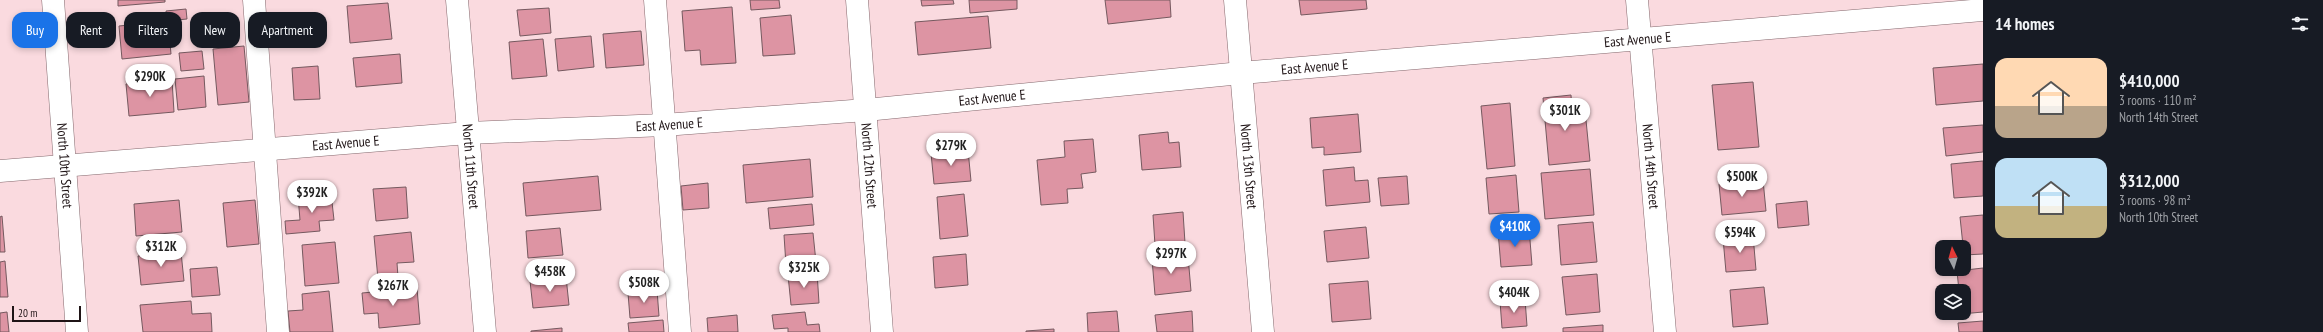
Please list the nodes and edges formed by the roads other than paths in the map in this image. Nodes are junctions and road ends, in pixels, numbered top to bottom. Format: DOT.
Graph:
graph roads {
  1 [pos="53,0"];
  2 [pos="254,0"];
  3 [pos="457,0"];
  4 [pos="655,0"];
  5 [pos="857,0"];
  6 [pos="1235,0"];
  7 [pos="1637,0"];
  8 [pos="1983,10"];
  9 [pos="1640,40"];
  10 [pos="1241,73"];
  11 [pos="866,110"];
  12 [pos="664,125"];
  13 [pos="468,133"];
  14 [pos="265,149"];
  15 [pos="64,166"];
  16 [pos="0,171"];
  17 [pos="77,332"];
  18 [pos="278,332"];
  19 [pos="485,332"];
  20 [pos="680,332"];
  21 [pos="882,332"];
  22 [pos="1264,332"];
  23 [pos="1665,332"];
  1 -- 15 [label="street, North 10th Street"];
  2 -- 14 [label="street"];
  3 -- 13 [label="street, North 11th Street"];
  4 -- 12 [label="street"];
  5 -- 11 [label="street, North 12th Street"];
  6 -- 10 [label="street, North 13th Street"];
  7 -- 9 [label="street, North 14th Street"];
  8 -- 9 [label="street, East Avenue E"];
  9 -- 10 [label="street, East Avenue E"];
  9 -- 23 [label="street, North 14th Street"];
  10 -- 11 [label="street, East Avenue E"];
  10 -- 22 [label="street, North 13th Street"];
  11 -- 12 [label="street, East Avenue E"];
  11 -- 21 [label="street, North 12th Street"];
  12 -- 13 [label="street, East Avenue E"];
  12 -- 20 [label="street"];
  13 -- 14 [label="street, East Avenue E"];
  13 -- 19 [label="street, North 11th Street"];
  14 -- 15 [label="street, East Avenue E"];
  14 -- 18 [label="street"];
  15 -- 16 [label="street, East Avenue E"];
  15 -- 17 [label="street, North 10th Street"];
}
